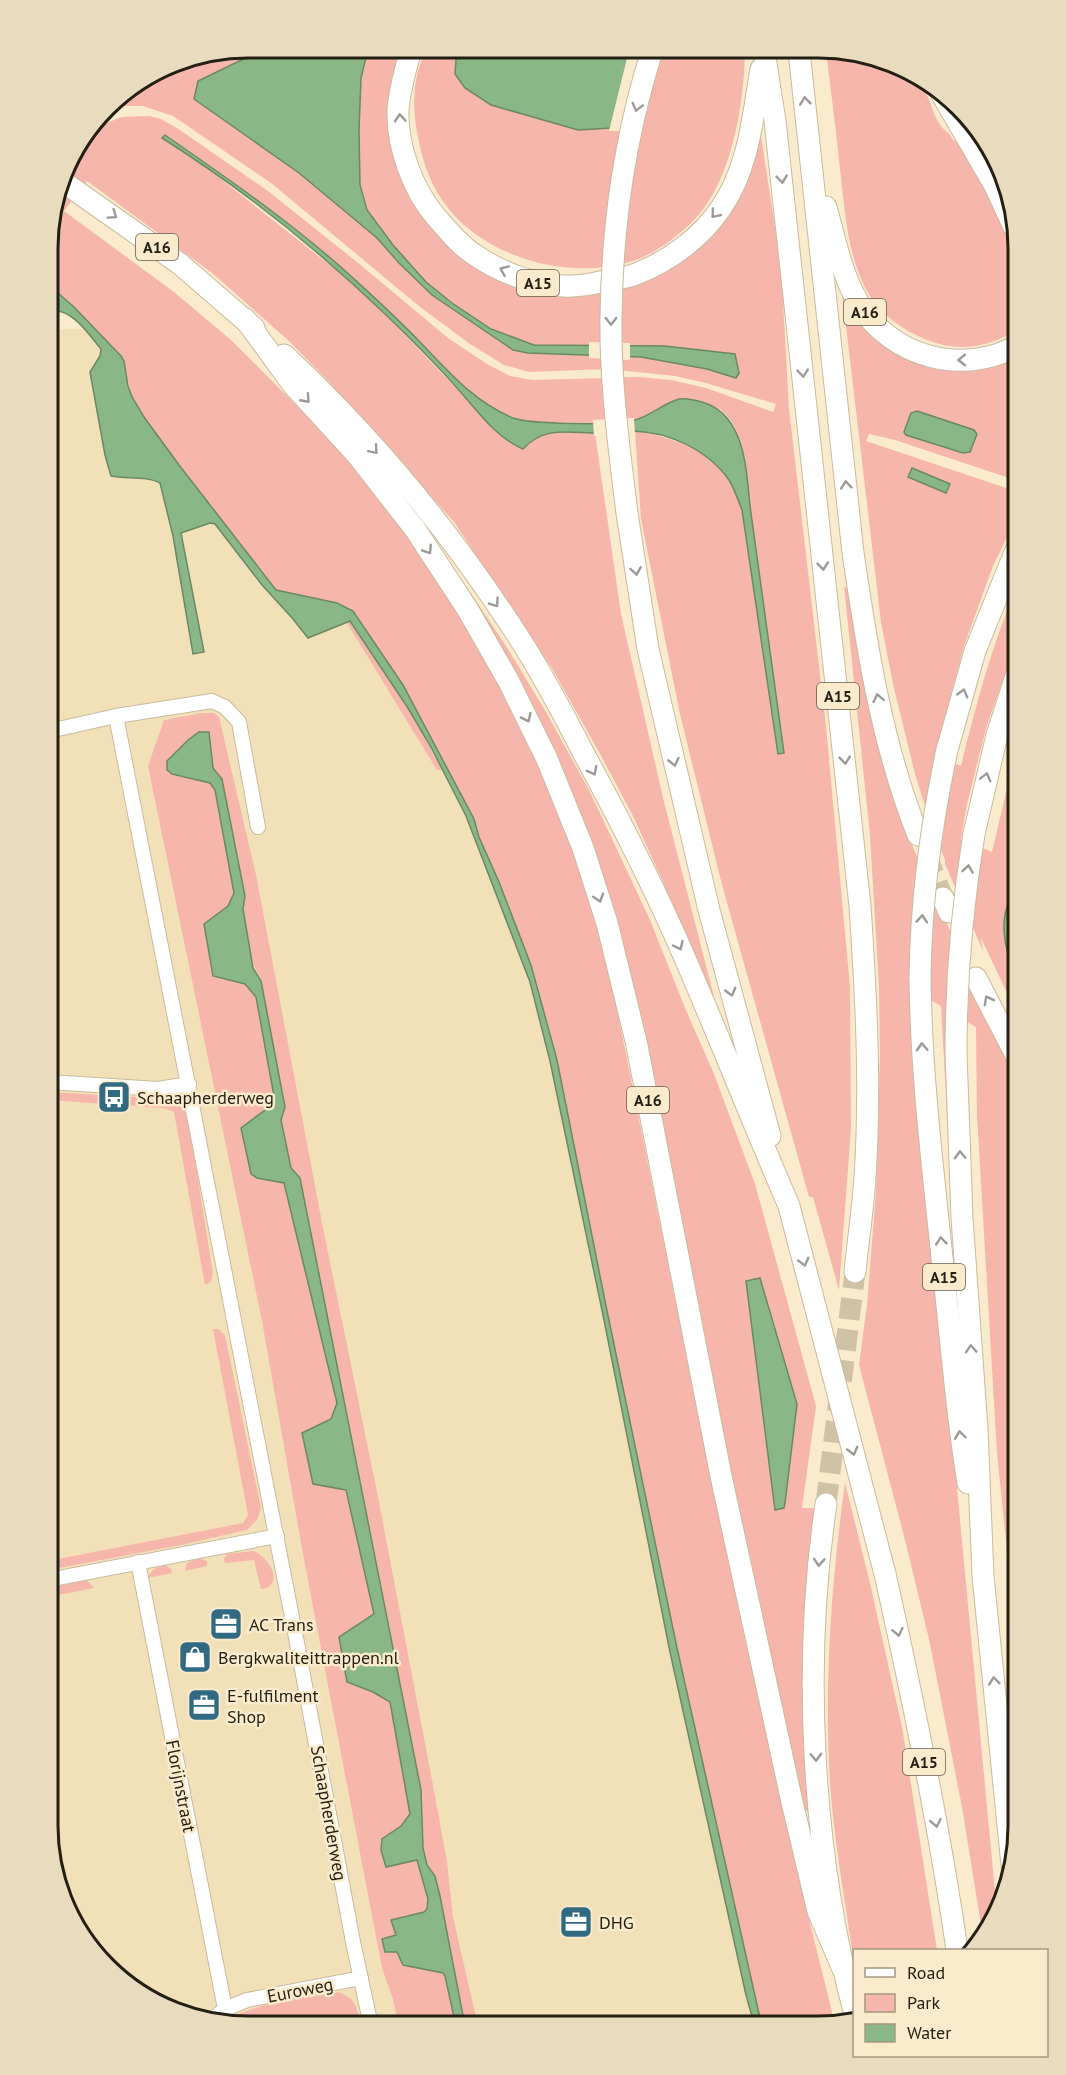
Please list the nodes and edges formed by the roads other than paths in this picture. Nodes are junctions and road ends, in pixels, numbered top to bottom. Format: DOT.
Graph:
graph roads {
  1 [pos="650,58"];
  2 [pos="763,58"];
  3 [pos="765,58"];
  4 [pos="800,58"];
  5 [pos="409,59"];
  6 [pos="956,119"];
  7 [pos="810,151"];
  8 [pos="70,186"];
  9 [pos="1000,196"];
  10 [pos="244,319"];
  11 [pos="1008,349"];
  12 [pos="1008,570"];
  13 [pos="1008,702"];
  14 [pos="116,716"];
  15 [pos="59,729"];
  16 [pos="258,827"];
  17 [pos="918,835"];
  18 [pos="976,978"];
  19 [pos="1008,1039"];
  20 [pos="58,1083"];
  21 [pos="189,1084"];
  22 [pos="789,1206"];
  23 [pos="855,1272"];
  24 [pos="826,1504"];
  25 [pos="277,1536"];
  26 [pos="138,1562"];
  27 [pos="983,1576"];
  28 [pos="58,1578"];
  29 [pos="1007,1815"];
  30 [pos="957,1949"];
  31 [pos="843,1969"];
  32 [pos="361,1978"];
  33 [pos="853,2004"];
  34 [pos="225,2009"];
  35 [pos="219,2014"];
  36 [pos="369,2016"];
  1 -- 22 [label="highway, A15, one-way, bridge"];
  2 -- 5 [label="highway, A15, one-way"];
  3 -- 23 [label="highway, A15, one-way"];
  7 -- 4 [label="highway, A15, one-way"];
  6 -- 9 [label="highway"];
  11 -- 7 [label="highway, A16, one-way"];
  17 -- 7 [label="highway, A15, one-way"];
  8 -- 10 [label="highway, A16, one-way"];
  10 -- 22 [label="highway, A16, one-way"];
  10 -- 31 [label="highway, A16, one-way"];
  27 -- 12 [label="highway, A15, one-way, bridge"];
  27 -- 13 [label="highway, A15, one-way, bridge"];
  14 -- 15 [label="street"];
  14 -- 16 [label="street"];
  14 -- 21 [label="street, Schaapherderweg"];
  19 -- 18 [label="highway, one-way"];
  20 -- 21 [label="street"];
  21 -- 25 [label="street, Schaapherderweg"];
  22 -- 30 [label="highway, A15, one-way, bridge"];
  24 -- 31 [label="highway, one-way"];
  25 -- 26 [label="street"];
  25 -- 32 [label="street, Schaapherderweg"];
  26 -- 28 [label="street"];
  26 -- 34 [label="street, Florijnstraat"];
  29 -- 27 [label="highway, A15, one-way"];
  31 -- 33 [label="highway"];
  32 -- 34 [label="street, Euroweg"];
  32 -- 36 [label="street, Schaapherderweg"];
  34 -- 35 [label="street, Euroweg"];
}
